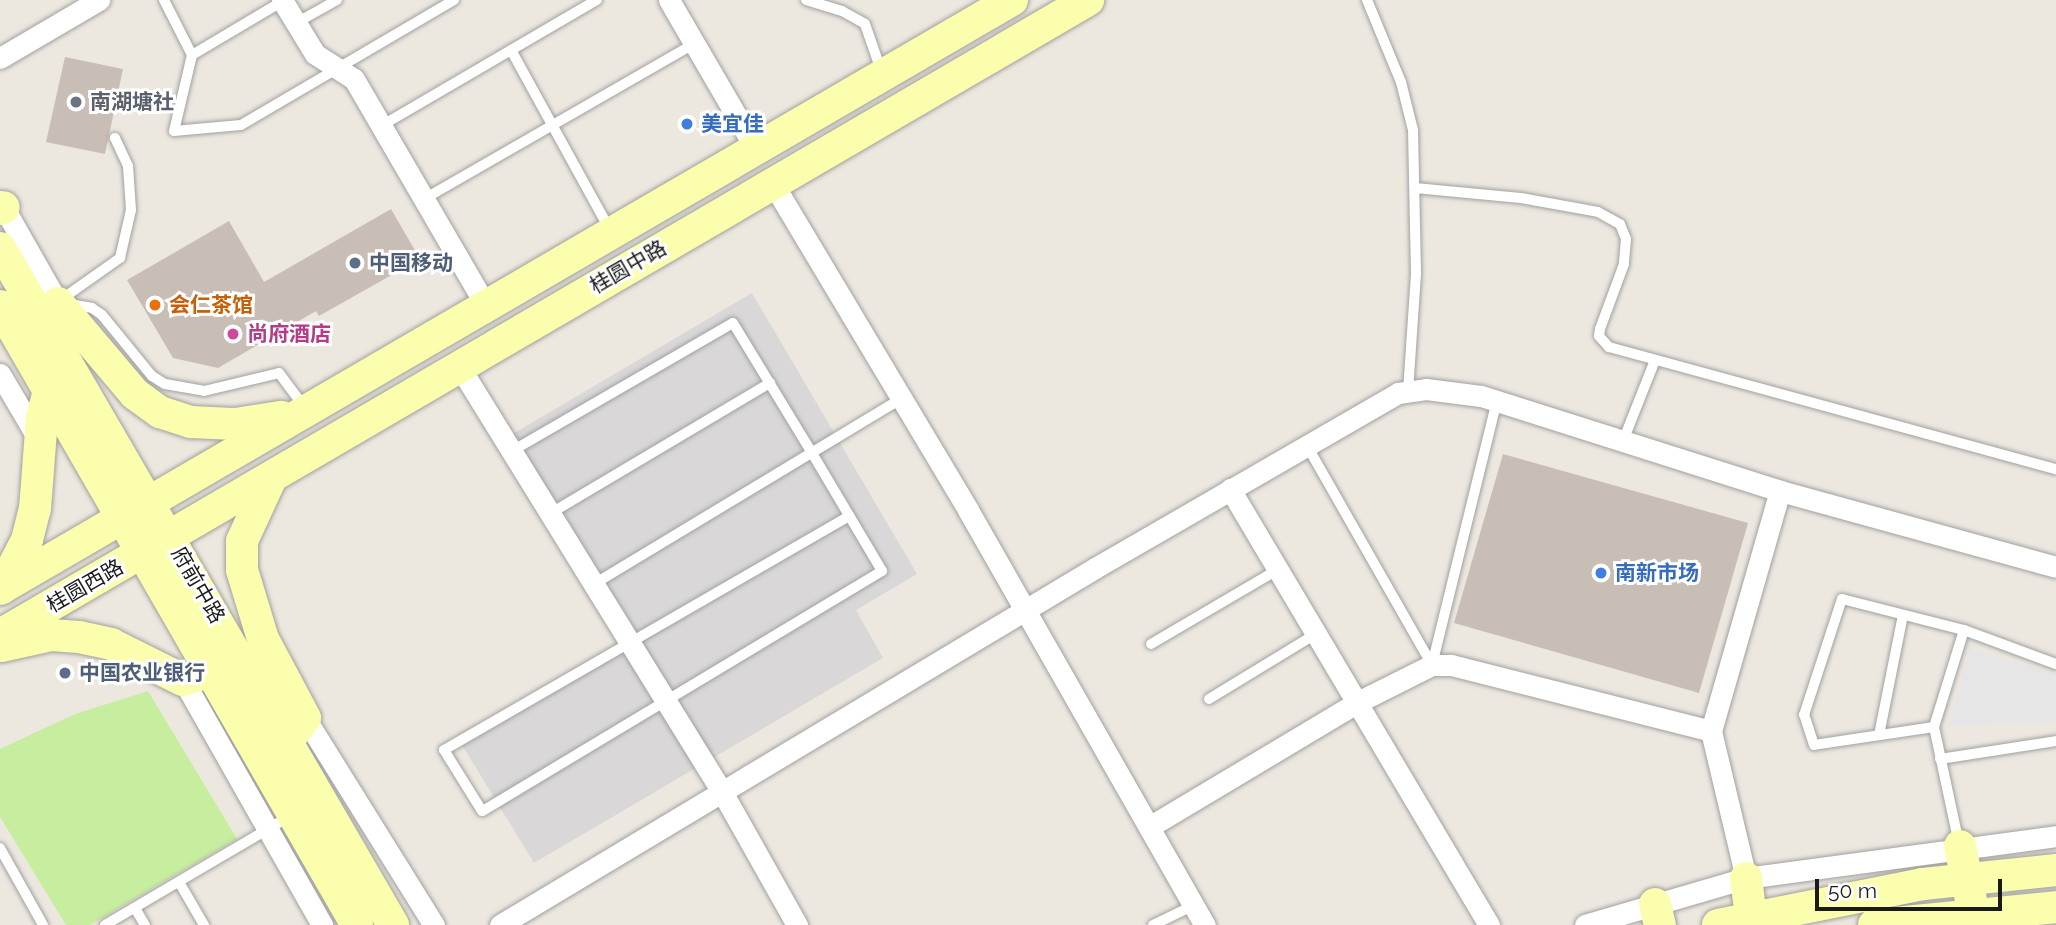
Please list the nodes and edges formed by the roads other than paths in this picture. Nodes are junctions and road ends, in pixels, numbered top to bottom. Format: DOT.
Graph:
graph roads {
  1 [pos="99,0"];
  2 [pos="164,0"];
  3 [pos="337,0"];
  4 [pos="454,0"];
  5 [pos="597,0"];
  6 [pos="668,0"];
  7 [pos="806,0"];
  8 [pos="1012,0"];
  9 [pos="1088,0"];
  10 [pos="1367,0"];
  11 [pos="283,1"];
  12 [pos="975,9"];
  13 [pos="296,23"];
  14 [pos="694,44"];
  15 [pos="511,50"];
  16 [pos="192,55"];
  17 [pos="0,58"];
  18 [pos="338,69"];
  19 [pos="882,75"];
  20 [pos="552,125"];
  21 [pos="381,127"];
  22 [pos="115,138"];
  23 [pos="755,148"];
  24 [pos="772,182"];
  25 [pos="1415,188"];
  26 [pos="424,199"];
  27 [pos="1,205"];
  28 [pos="611,232"];
  29 [pos="1,251"];
  30 [pos="485,304"];
  31 [pos="0,306"];
  32 [pos="48,309"];
  33 [pos="1654,360"];
  34 [pos="459,366"];
  35 [pos="0,374"];
  36 [pos="770,383"];
  37 [pos="49,390"];
  38 [pos="1408,391"];
  39 [pos="899,400"];
  40 [pos="1497,401"];
  41 [pos="301,413"];
  42 [pos="1623,441"];
  43 [pos="40,442"];
  44 [pos="1306,444"];
  45 [pos="512,451"];
  46 [pos="813,453"];
  47 [pos="2056,469"];
  48 [pos="271,478"];
  49 [pos="1230,489"];
  50 [pos="1780,491"];
  51 [pos="137,510"];
  52 [pos="551,513"];
  53 [pos="849,516"];
  54 [pos="171,538"];
  55 [pos="144,553"];
  56 [pos="2056,567"];
  57 [pos="1277,570"];
  58 [pos="594,584"];
  59 [pos="1,589"];
  60 [pos="1026,610"];
  61 [pos="1903,615"];
  62 [pos="1964,630"];
  63 [pos="0,635"];
  64 [pos="1314,635"];
  65 [pos="629,642"];
  66 [pos="1151,644"];
  67 [pos="0,646"];
  68 [pos="2056,664"];
  69 [pos="1432,665"];
  70 [pos="197,675"];
  71 [pos="1209,699"];
  72 [pos="666,701"];
  73 [pos="1356,703"];
  74 [pos="1934,727"];
  75 [pos="296,729"];
  76 [pos="1711,731"];
  77 [pos="1879,735"];
  78 [pos="2056,741"];
  79 [pos="1940,759"];
  80 [pos="721,790"];
  81 [pos="299,811"];
  82 [pos="1149,827"];
  83 [pos="2056,836"];
  84 [pos="1960,846"];
  85 [pos="0,848"];
  86 [pos="2056,870"];
  87 [pos="1746,878"];
  88 [pos="1968,879"];
  89 [pos="179,882"];
  90 [pos="1194,905"];
  91 [pos="2056,907"];
  92 [pos="135,908"];
  93 [pos="1974,914"];
  94 [pos="1658,915"];
  95 [pos="1751,921"];
  96 [pos="1920,922"];
  97 [pos="43,925"];
  98 [pos="105,925"];
  99 [pos="145,925"];
  100 [pos="204,925"];
  101 [pos="322,925"];
  102 [pos="357,925"];
  103 [pos="393,925"];
  104 [pos="434,925"];
  105 [pos="500,925"];
  106 [pos="797,925"];
  107 [pos="1153,925"];
  108 [pos="1205,925"];
  109 [pos="1489,925"];
  110 [pos="1585,925"];
  111 [pos="1718,925"];
  112 [pos="1874,925"];
  1 -- 17 [label="street"];
  2 -- 16 [label="lane"];
  3 -- 13 [label="lane"];
  4 -- 18 [label="lane"];
  5 -- 15 [label="lane"];
  6 -- 14 [label="street"];
  7 -- 19 [label="lane"];
  8 -- 12 [label="main road, 桂圆中路"];
  9 -- 24 [label="main road, 桂圆中路"];
  10 -- 25 [label="lane"];
  11 -- 13 [label="street"];
  11 -- 16 [label="lane"];
  12 -- 19 [label="main road, 桂圆中路"];
  13 -- 18 [label="street"];
  14 -- 20 [label="lane"];
  14 -- 23 [label="street"];
  15 -- 20 [label="lane"];
  15 -- 21 [label="lane"];
  16 -- 18 [label="lane"];
  18 -- 21 [label="street"];
  19 -- 23 [label="main road, 桂圆中路"];
  20 -- 26 [label="lane"];
  20 -- 28 [label="lane"];
  21 -- 26 [label="street"];
  22 -- 32 [label="lane"];
  23 -- 24 [label="main road"];
  23 -- 28 [label="main road, 桂圆中路"];
  24 -- 34 [label="main road, 桂圆中路"];
  24 -- 39 [label="street"];
  25 -- 33 [label="lane"];
  25 -- 38 [label="lane"];
  26 -- 30 [label="street"];
  27 -- 32 [label="street"];
  28 -- 30 [label="main road, 桂圆中路"];
  29 -- 32 [label="main road, 府前中路"];
  30 -- 41 [label="main road, 桂圆中路"];
  31 -- 37 [label="main road, 府前中路"];
  32 -- 41 [label="main road"];
  32 -- 41 [label="lane"];
  32 -- 51 [label="main road, 府前中路"];
  33 -- 42 [label="lane"];
  33 -- 47 [label="lane"];
  34 -- 45 [label="street"];
  34 -- 48 [label="main road, 桂圆中路"];
  35 -- 43 [label="street"];
  36 -- 45 [label="lane"];
  36 -- 46 [label="lane"];
  36 -- 52 [label="lane"];
  37 -- 43 [label="main road"];
  37 -- 51 [label="main road, 府前中路"];
  38 -- 40 [label="street"];
  38 -- 44 [label="street"];
  39 -- 46 [label="lane"];
  39 -- 60 [label="street"];
  40 -- 42 [label="street"];
  40 -- 69 [label="lane"];
  41 -- 51 [label="main road, 桂圆中路"];
  42 -- 50 [label="street"];
  43 -- 59 [label="main road"];
  44 -- 49 [label="street"];
  44 -- 69 [label="lane"];
  45 -- 52 [label="street"];
  46 -- 53 [label="lane"];
  46 -- 58 [label="lane"];
  48 -- 54 [label="main road, 桂圆中路"];
  48 -- 75 [label="main road"];
  49 -- 57 [label="street"];
  49 -- 60 [label="street"];
  50 -- 56 [label="street"];
  50 -- 76 [label="street"];
  51 -- 54 [label="main road, 府前中路"];
  51 -- 55 [label="main road, 府前中路"];
  51 -- 59 [label="main road, 桂圆西路"];
  52 -- 58 [label="street"];
  53 -- 65 [label="lane"];
  53 -- 72 [label="lane"];
  54 -- 55 [label="main road, 桂圆西路"];
  54 -- 75 [label="main road, 府前中路"];
  55 -- 63 [label="main road, 桂圆西路"];
  55 -- 70 [label="main road, 府前中路"];
  57 -- 64 [label="street"];
  57 -- 66 [label="lane"];
  58 -- 65 [label="street"];
  60 -- 80 [label="street"];
  60 -- 82 [label="street"];
  61 -- 62 [label="lane"];
  61 -- 77 [label="lane"];
  61 -- 77 [label="lane"];
  62 -- 68 [label="lane"];
  62 -- 74 [label="lane"];
  64 -- 71 [label="lane"];
  64 -- 73 [label="street"];
  65 -- 72 [label="street"];
  65 -- 72 [label="lane"];
  67 -- 70 [label="main road"];
  69 -- 73 [label="street"];
  69 -- 76 [label="street"];
  70 -- 81 [label="main road, 府前中路"];
  72 -- 80 [label="street"];
  73 -- 82 [label="street"];
  73 -- 109 [label="street"];
  74 -- 77 [label="lane"];
  74 -- 79 [label="lane"];
  75 -- 81 [label="main road, 府前中路"];
  75 -- 104 [label="street"];
  76 -- 87 [label="street"];
  78 -- 79 [label="lane"];
  79 -- 84 [label="lane"];
  80 -- 105 [label="street"];
  80 -- 106 [label="street"];
  81 -- 89 [label="lane"];
  81 -- 101 [label="street"];
  81 -- 102 [label="main road, 府前中路"];
  81 -- 103 [label="main road, 府前中路"];
  82 -- 90 [label="street"];
  83 -- 84 [label="street"];
  84 -- 87 [label="street"];
  84 -- 88 [label="main road"];
  85 -- 97 [label="lane"];
  86 -- 88 [label="main road"];
  87 -- 94 [label="street"];
  87 -- 95 [label="main road"];
  88 -- 93 [label="main road"];
  88 -- 95 [label="main road"];
  89 -- 92 [label="lane"];
  89 -- 100 [label="lane"];
  90 -- 107 [label="lane"];
  90 -- 108 [label="street"];
  91 -- 93 [label="main road"];
  92 -- 98 [label="lane"];
  92 -- 99 [label="lane"];
  93 -- 96 [label="main road"];
  94 -- 110 [label="street"];
  95 -- 111 [label="main road"];
  96 -- 112 [label="main road"];
}
